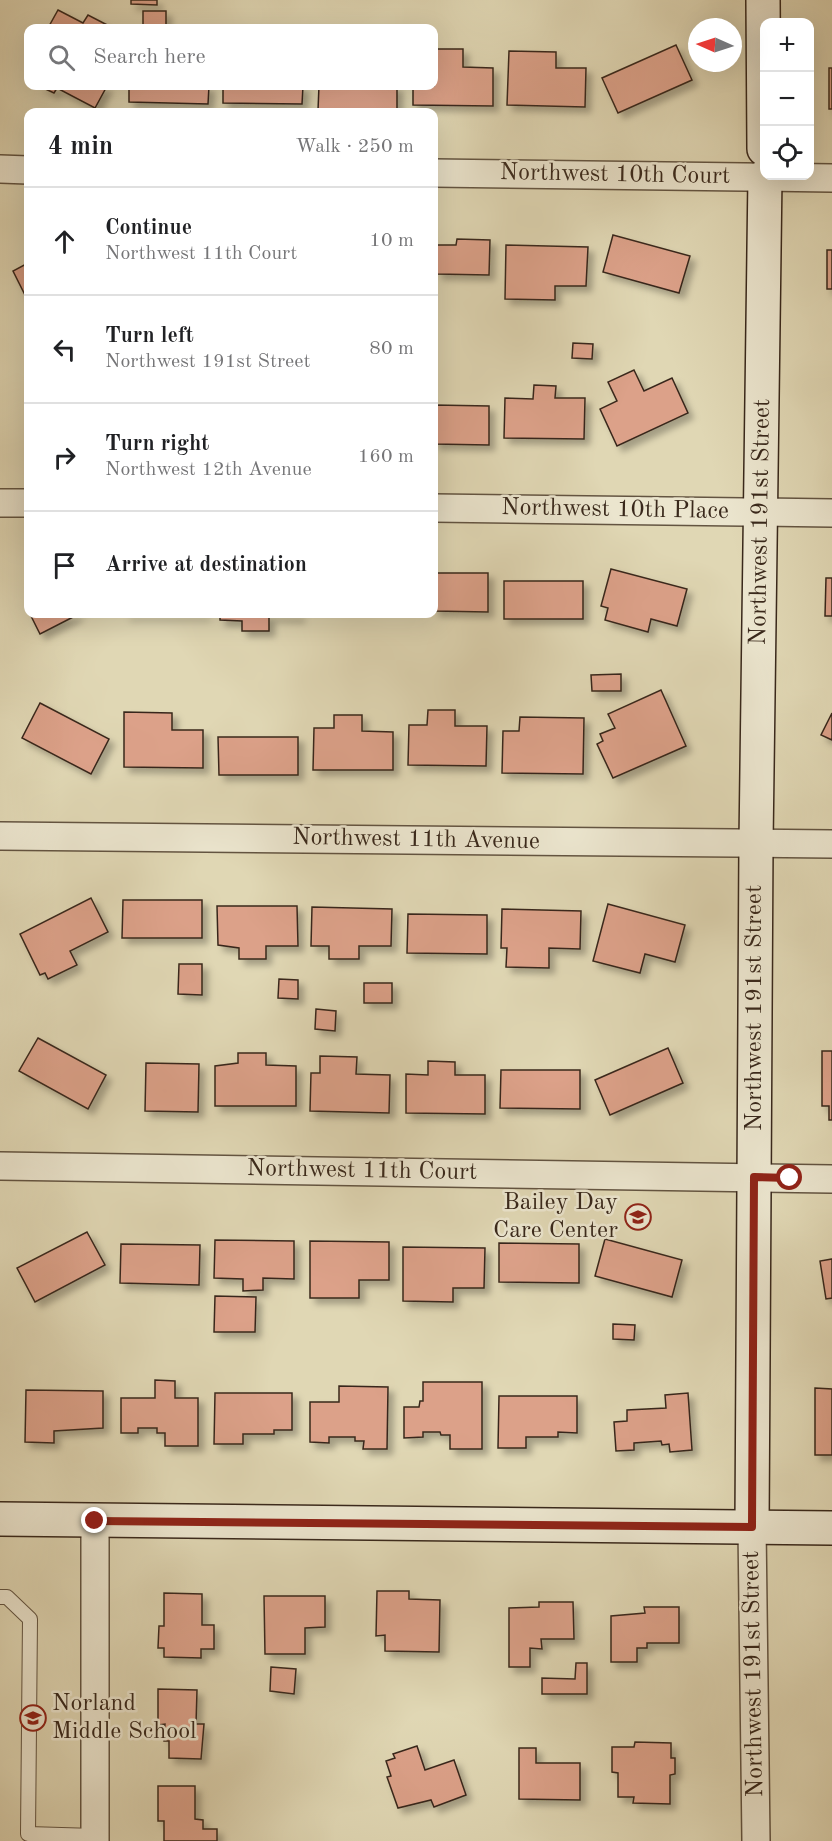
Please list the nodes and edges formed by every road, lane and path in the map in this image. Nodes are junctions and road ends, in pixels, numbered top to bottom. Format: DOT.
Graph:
graph roads {
  1 [pos="763,0"];
  2 [pos="765,126"];
  3 [pos="0,169"];
  4 [pos="24,170"];
  5 [pos="438,173"];
  6 [pos="760,176"];
  7 [pos="814,177"];
  8 [pos="832,178"];
  9 [pos="765,180"];
  10 [pos="0,503"];
  11 [pos="24,503"];
  12 [pos="438,508"];
  13 [pos="761,512"];
  14 [pos="832,513"];
  15 [pos="0,836"];
  16 [pos="756,843"];
  17 [pos="832,844"];
  18 [pos="0,1166"];
  19 [pos="754,1177"];
  20 [pos="832,1179"];
  21 [pos="0,1519"];
  22 [pos="95,1521"];
  23 [pos="752,1527"];
  24 [pos="832,1528"];
  25 [pos="0,1597"];
  26 [pos="95,1838"];
  27 [pos="756,1841"];
  1 -- 2 [label="street"];
  3 -- 4 [label="street"];
  5 -- 6 [label="street, Northwest 10th Court"];
  7 -- 8 [label="street, Northwest 10th Court"];
  9 -- 13 [label="street, Northwest 191st Street"];
  10 -- 11 [label="street"];
  12 -- 13 [label="street, Northwest 10th Place"];
  13 -- 14 [label="street, Northwest 10th Place"];
  13 -- 16 [label="street, Northwest 191st Street"];
  15 -- 16 [label="street, Northwest 11th Avenue"];
  16 -- 17 [label="street, Northwest 11th Avenue"];
  16 -- 19 [label="street, Northwest 191st Street"];
  18 -- 19 [label="street, Northwest 11th Court"];
  19 -- 20 [label="street, Northwest 11th Court"];
  19 -- 23 [label="street, Northwest 191st Street"];
  21 -- 22 [label="street"];
  22 -- 23 [label="street"];
  22 -- 26 [label="street"];
  23 -- 24 [label="street"];
  23 -- 27 [label="street, Northwest 191st Street"];
  25 -- 26 [label="lane"];
}
